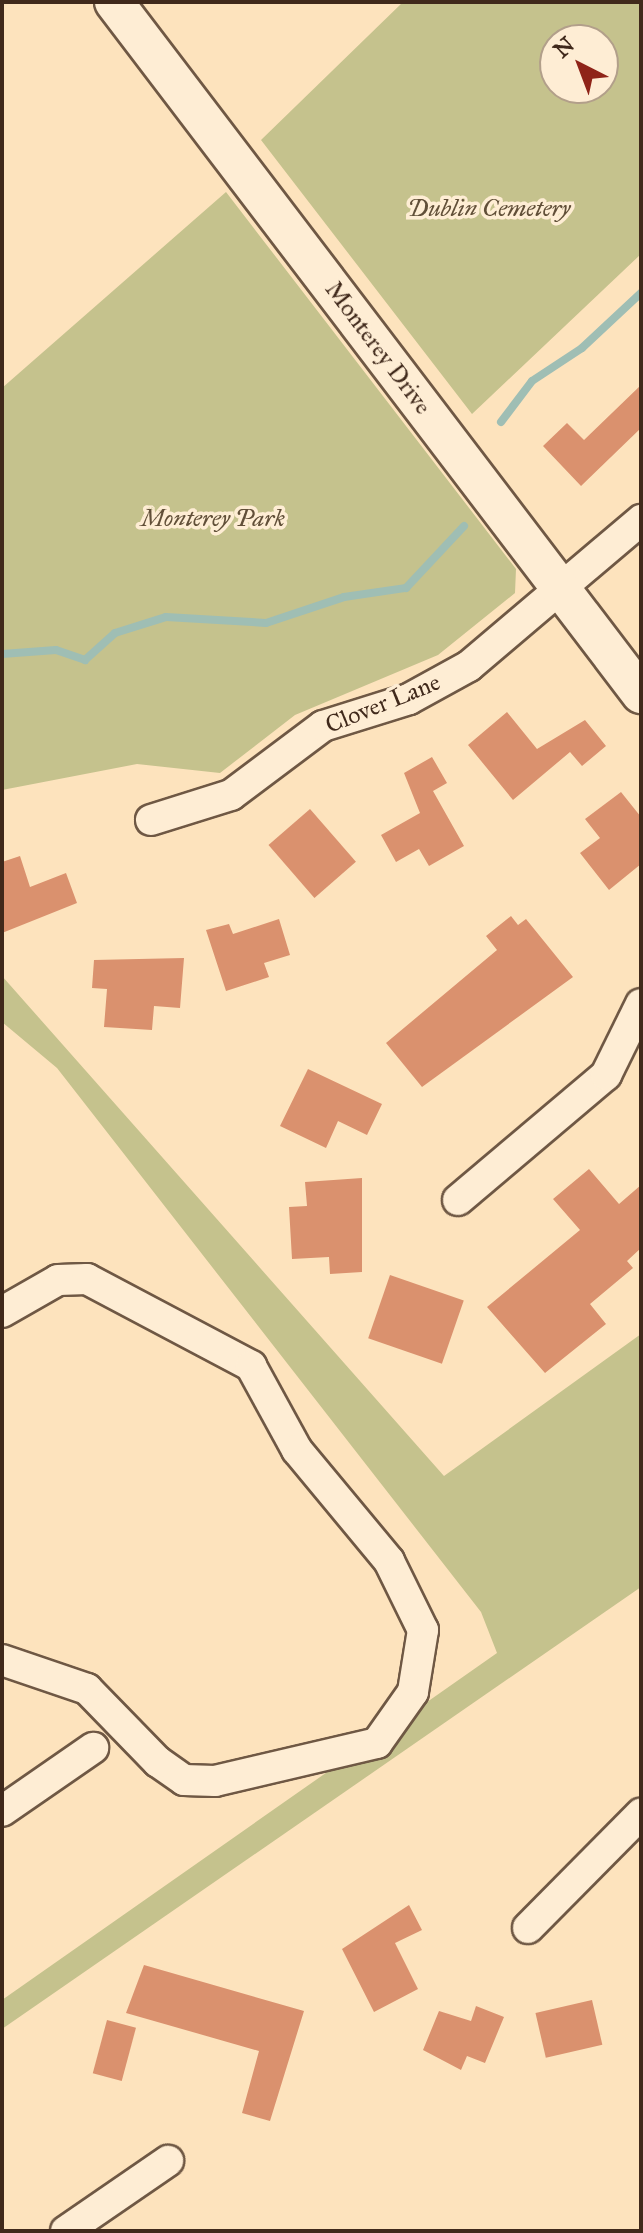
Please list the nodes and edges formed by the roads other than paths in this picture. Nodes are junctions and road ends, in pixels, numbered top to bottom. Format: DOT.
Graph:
graph roads {
  1 [pos="114,2"];
  2 [pos="641,520"];
  3 [pos="563,591"];
  4 [pos="641,694"];
  5 [pos="151,820"];
  6 [pos="641,1004"];
  7 [pos="458,1200"];
  8 [pos="2,1312"];
  9 [pos="2,1660"];
  10 [pos="93,1748"];
  11 [pos="2,1811"];
  12 [pos="641,1814"];
  13 [pos="528,1928"];
  14 [pos="168,2161"];
  15 [pos="66,2231"];
  1 -- 3 [label="street, Monterey Drive"];
  2 -- 3 [label="street, Clover Lane"];
  3 -- 4 [label="street, Monterey Drive"];
  3 -- 5 [label="street, Clover Lane"];
  6 -- 7 [label="street"];
  8 -- 9 [label="street"];
  10 -- 11 [label="street"];
  12 -- 13 [label="street"];
  14 -- 15 [label="street"];
}
